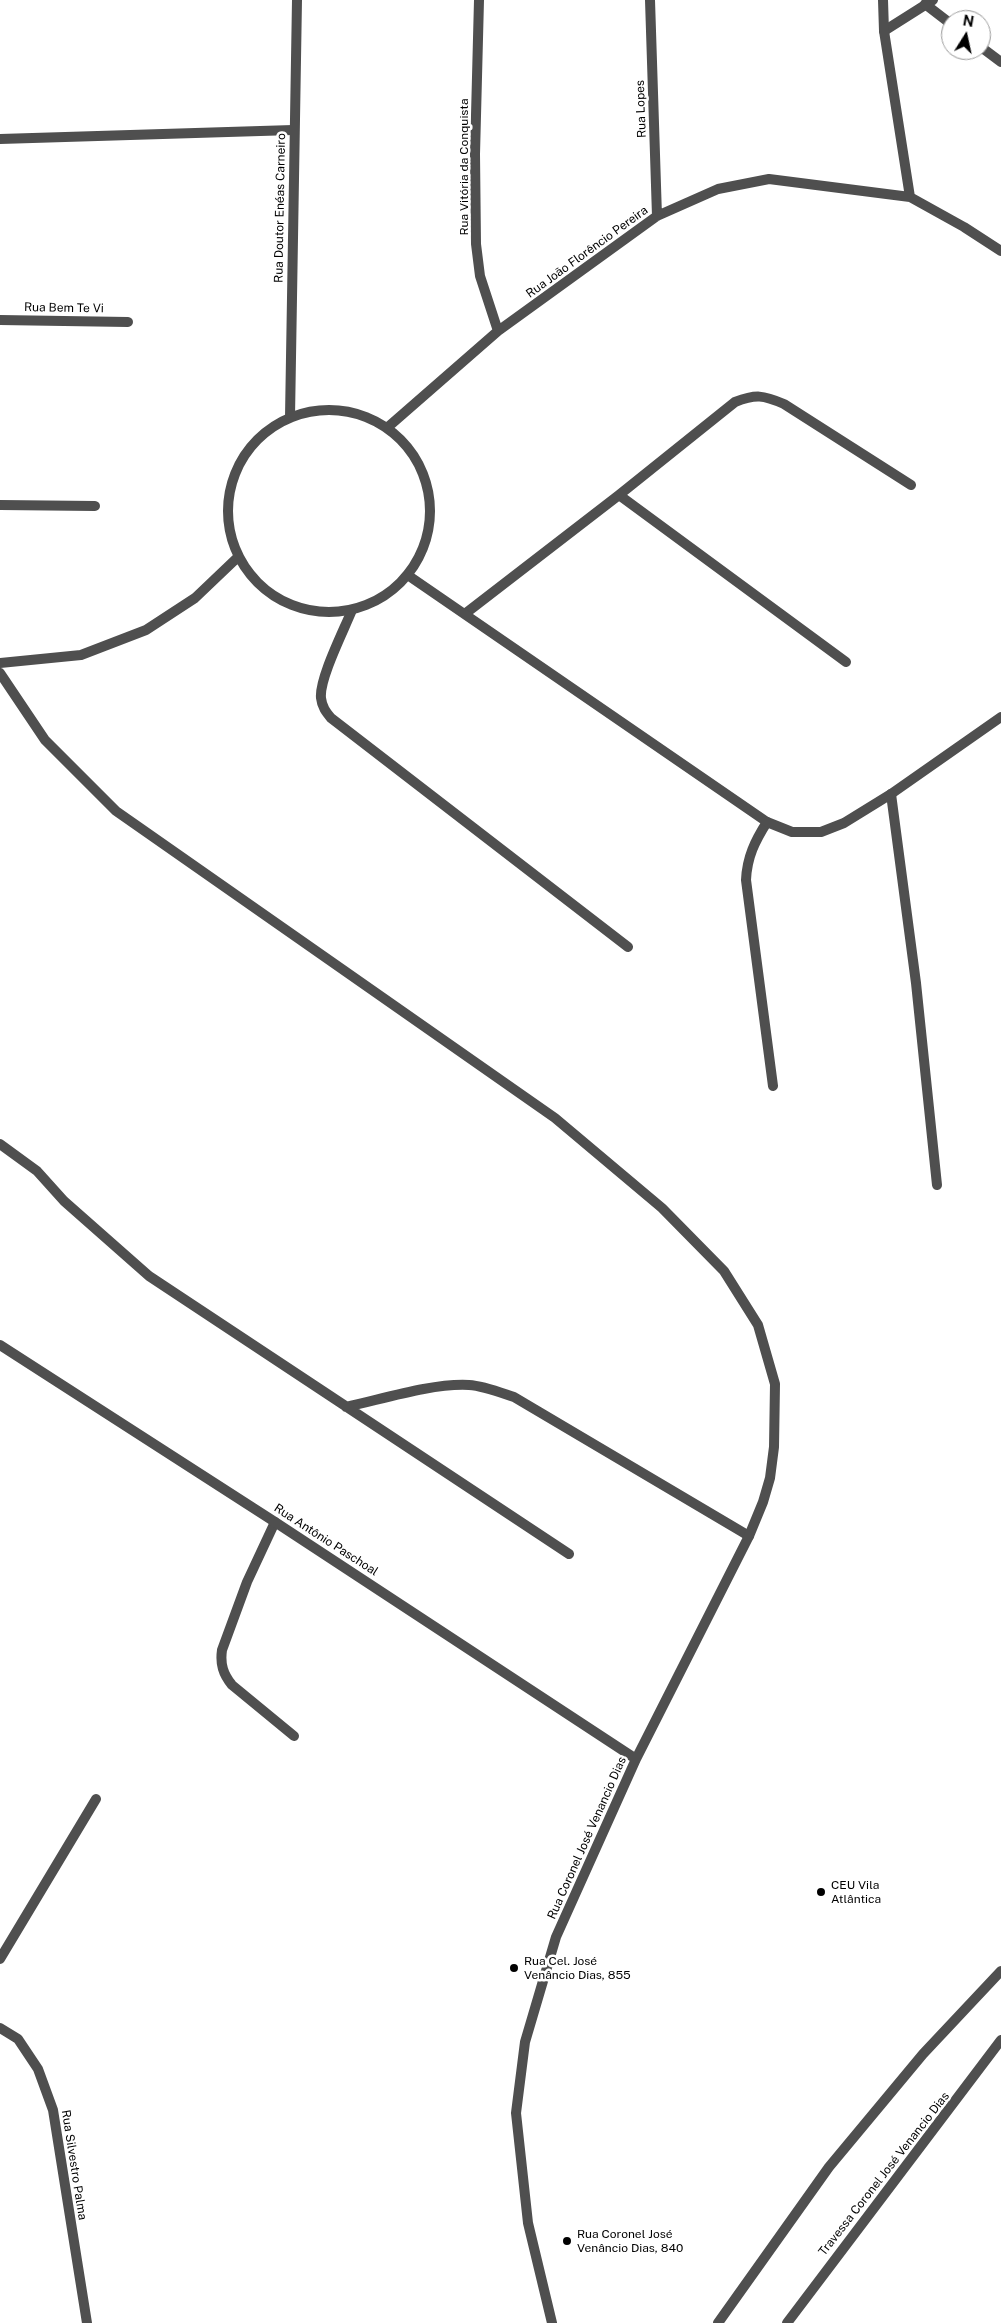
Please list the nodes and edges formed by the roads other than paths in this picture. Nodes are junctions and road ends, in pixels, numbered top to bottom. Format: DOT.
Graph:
graph roads {
  1 [pos="296,0"];
  2 [pos="479,0"];
  3 [pos="650,0"];
  4 [pos="883,0"];
  5 [pos="929,2"];
  6 [pos="941,14"];
  7 [pos="884,31"];
  8 [pos="991,54"];
  9 [pos="1001,62"];
  10 [pos="293,130"];
  11 [pos="0,139"];
  12 [pos="910,197"];
  13 [pos="657,216"];
  14 [pos="1001,252"];
  15 [pos="0,320"];
  16 [pos="128,322"];
  17 [pos="498,331"];
  18 [pos="290,417"];
  19 [pos="388,427"];
  20 [pos="911,485"];
  21 [pos="619,495"];
  22 [pos="0,505"];
  23 [pos="95,506"];
  24 [pos="238,557"];
  25 [pos="408,576"];
  26 [pos="352,610"];
  27 [pos="466,613"];
  28 [pos="846,662"];
  29 [pos="0,663"];
  30 [pos="0,673"];
  31 [pos="1001,717"];
  32 [pos="891,794"];
  33 [pos="767,822"];
  34 [pos="628,948"];
  35 [pos="773,1086"];
  36 [pos="0,1144"];
  37 [pos="937,1186"];
  38 [pos="0,1346"];
  39 [pos="346,1407"];
  40 [pos="275,1522"];
  41 [pos="749,1536"];
  42 [pos="569,1554"];
  43 [pos="294,1736"];
  44 [pos="636,1759"];
  45 [pos="96,1800"];
  46 [pos="0,1958"];
  47 [pos="1001,1971"];
  48 [pos="0,2028"];
  49 [pos="1001,2040"];
  50 [pos="87,2323"];
  51 [pos="552,2323"];
  52 [pos="718,2323"];
  53 [pos="787,2323"];
  1 -- 10 [label="street, Rua Doutor Enéas Carneiro"];
  2 -- 17 [label="street, Rua Vitória da Conquista"];
  3 -- 13 [label="street, Rua Lopes"];
  4 -- 7 [label="street"];
  5 -- 6 [label="street"];
  5 -- 7 [label="street"];
  7 -- 12 [label="street"];
  8 -- 9 [label="street"];
  10 -- 11 [label="street"];
  10 -- 18 [label="street, Rua Doutor Enéas Carneiro"];
  12 -- 13 [label="street, Rua João Florêncio Pereira"];
  12 -- 14 [label="street, Rua João Florêncio Pereira"];
  13 -- 17 [label="street, Rua João Florêncio Pereira"];
  15 -- 16 [label="street, Rua Bem Te Vi"];
  17 -- 19 [label="street, Rua João Florêncio Pereira"];
  18 -- 19 [label="street"];
  18 -- 24 [label="street"];
  19 -- 25 [label="street"];
  20 -- 21 [label="street"];
  21 -- 27 [label="street"];
  21 -- 28 [label="street"];
  22 -- 23 [label="street"];
  24 -- 26 [label="street"];
  24 -- 29 [label="street"];
  25 -- 26 [label="street"];
  25 -- 27 [label="street"];
  26 -- 34 [label="street"];
  27 -- 33 [label="street"];
  30 -- 41 [label="street, Rua Coronel José Venancio Dias"];
  31 -- 32 [label="street"];
  32 -- 33 [label="street"];
  32 -- 37 [label="street"];
  33 -- 35 [label="street"];
  36 -- 39 [label="street"];
  38 -- 40 [label="street, Rua Antônio Paschoal"];
  39 -- 41 [label="street"];
  39 -- 42 [label="street"];
  40 -- 43 [label="street"];
  40 -- 44 [label="street, Rua Antônio Paschoal"];
  41 -- 44 [label="street, Rua Coronel José Venancio Dias"];
  44 -- 51 [label="street, Rua Coronel José Venancio Dias"];
  45 -- 46 [label="street"];
  47 -- 52 [label="street"];
  48 -- 50 [label="street, Rua Silvestro Palma"];
  49 -- 53 [label="street, Travessa Coronel José Venancio Dias"];
}
